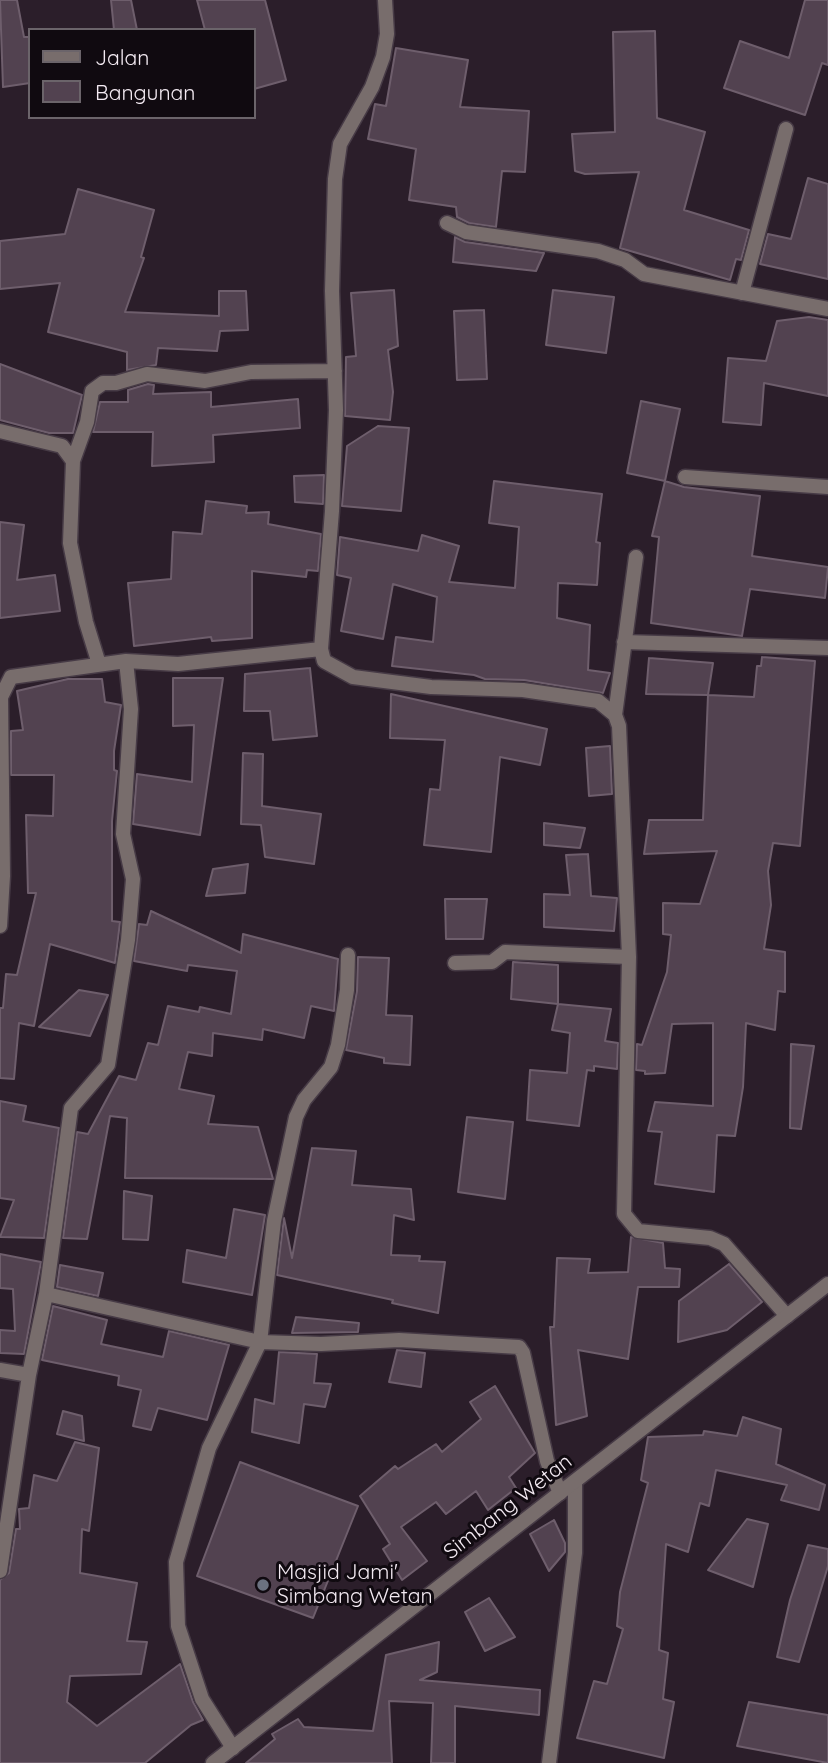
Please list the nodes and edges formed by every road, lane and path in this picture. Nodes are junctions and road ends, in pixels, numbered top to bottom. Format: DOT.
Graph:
graph roads {
  1 [pos="384,0"];
  2 [pos="786,129"];
  3 [pos="447,223"];
  4 [pos="741,293"];
  5 [pos="828,309"];
  6 [pos="335,371"];
  7 [pos="0,431"];
  8 [pos="73,461"];
  9 [pos="685,477"];
  10 [pos="828,487"];
  11 [pos="636,557"];
  12 [pos="624,642"];
  13 [pos="828,648"];
  14 [pos="321,649"];
  15 [pos="125,661"];
  16 [pos="99,664"];
  17 [pos="615,715"];
  18 [pos="1,801"];
  19 [pos="0,926"];
  20 [pos="348,956"];
  21 [pos="629,957"];
  22 [pos="455,962"];
  23 [pos="828,1284"];
  24 [pos="46,1294"];
  25 [pos="787,1316"];
  26 [pos="260,1342"];
  27 [pos="0,1370"];
  28 [pos="29,1375"];
  29 [pos="575,1482"];
  30 [pos="560,1493"];
  31 [pos="3,1518"];
  32 [pos="0,1571"];
  33 [pos="233,1748"];
  34 [pos="213,1763"];
  35 [pos="549,1763"];
  1 -- 6 [label="street"];
  2 -- 4 [label="street"];
  3 -- 4 [label="street"];
  4 -- 5 [label="street"];
  6 -- 8 [label="street"];
  6 -- 14 [label="street"];
  7 -- 8 [label="street"];
  8 -- 16 [label="street"];
  9 -- 10 [label="street"];
  11 -- 12 [label="street"];
  12 -- 13 [label="street"];
  12 -- 17 [label="street"];
  14 -- 15 [label="street"];
  14 -- 17 [label="street"];
  15 -- 16 [label="street"];
  15 -- 24 [label="street"];
  16 -- 18 [label="street"];
  17 -- 21 [label="street"];
  18 -- 19 [label="street"];
  20 -- 26 [label="street"];
  21 -- 22 [label="street"];
  21 -- 25 [label="street"];
  23 -- 25 [label="street, Simbang Wetan"];
  24 -- 26 [label="street"];
  24 -- 28 [label="street"];
  25 -- 29 [label="street, Simbang Wetan"];
  26 -- 30 [label="street"];
  26 -- 33 [label="street"];
  27 -- 28 [label="street"];
  28 -- 31 [label="street"];
  29 -- 30 [label="street, Simbang Wetan"];
  29 -- 35 [label="street"];
  30 -- 33 [label="street, Simbang Wetan"];
  31 -- 32 [label="street"];
  33 -- 34 [label="street, Simbang Wetan"];
}
